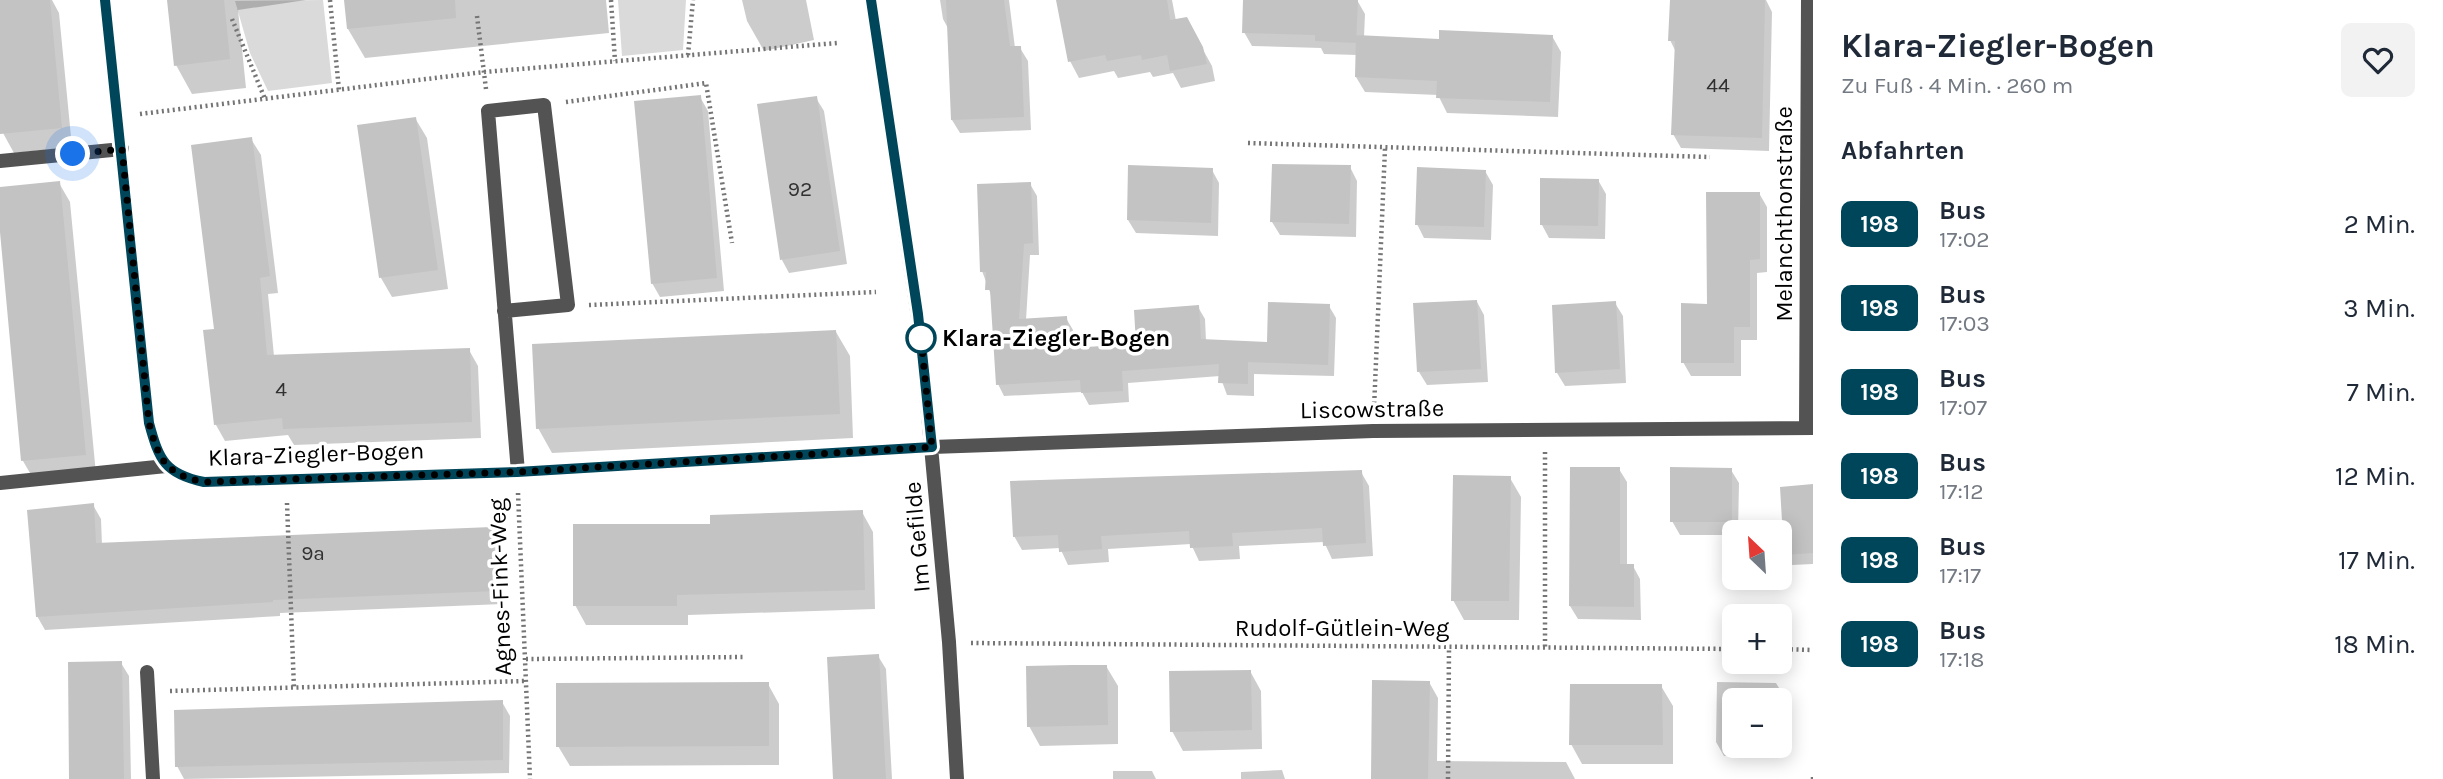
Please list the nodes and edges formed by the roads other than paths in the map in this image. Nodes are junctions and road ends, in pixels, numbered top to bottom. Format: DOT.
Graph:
graph roads {
  1 [pos="105,0"];
  2 [pos="871,0"];
  3 [pos="1808,0"];
  4 [pos="122,149"];
  5 [pos="0,161"];
  6 [pos="504,311"];
  7 [pos="1809,428"];
  8 [pos="932,447"];
  9 [pos="166,466"];
  10 [pos="517,472"];
  11 [pos="0,483"];
  12 [pos="147,672"];
  13 [pos="153,779"];
  14 [pos="957,779"];
  1 -- 4 [label="street"];
  2 -- 8 [label="street, Im Gefilde"];
  3 -- 7 [label="street, Melanchthonstraße"];
  4 -- 5 [label="street"];
  4 -- 9 [label="street"];
  6 -- 6 [label="street, Agnes-Fink-Weg"];
  6 -- 10 [label="street, Agnes-Fink-Weg"];
  7 -- 8 [label="street, Liscowstraße"];
  8 -- 10 [label="street, Klara-Ziegler-Bogen"];
  8 -- 14 [label="street, Im Gefilde"];
  9 -- 10 [label="street, Klara-Ziegler-Bogen"];
  9 -- 11 [label="street"];
  12 -- 13 [label="street"];
}
